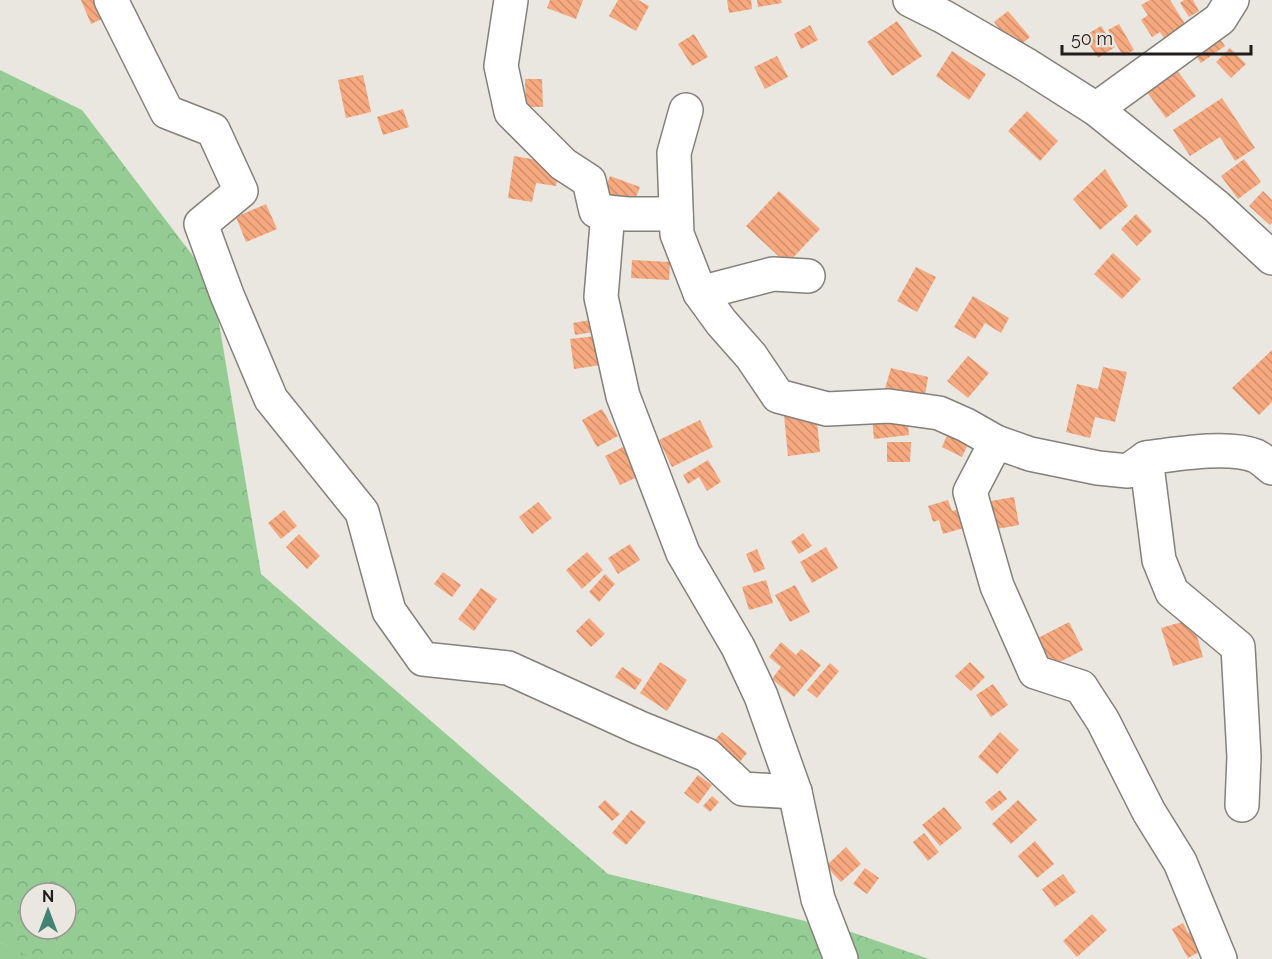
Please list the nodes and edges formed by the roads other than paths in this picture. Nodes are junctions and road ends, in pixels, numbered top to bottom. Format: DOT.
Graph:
graph roads {
  1 [pos="111,0"];
  2 [pos="511,0"];
  3 [pos="910,0"];
  4 [pos="1232,0"];
  5 [pos="1096,108"];
  6 [pos="686,110"];
  7 [pos="608,212"];
  8 [pos="676,214"];
  9 [pos="1272,258"];
  10 [pos="808,276"];
  11 [pos="700,293"];
  12 [pos="996,442"];
  13 [pos="1146,458"];
  14 [pos="1267,459"];
  15 [pos="795,792"];
  16 [pos="1242,805"];
  17 [pos="841,959"];
  18 [pos="1220,959"];
  1 -- 15 [label="street"];
  2 -- 7 [label="street"];
  3 -- 5 [label="street"];
  4 -- 5 [label="street"];
  5 -- 9 [label="street"];
  6 -- 8 [label="street"];
  7 -- 8 [label="street"];
  7 -- 15 [label="street"];
  8 -- 11 [label="street"];
  10 -- 11 [label="street"];
  11 -- 12 [label="street"];
  12 -- 13 [label="street"];
  12 -- 18 [label="street"];
  13 -- 14 [label="street"];
  13 -- 16 [label="street"];
  15 -- 17 [label="street"];
}
